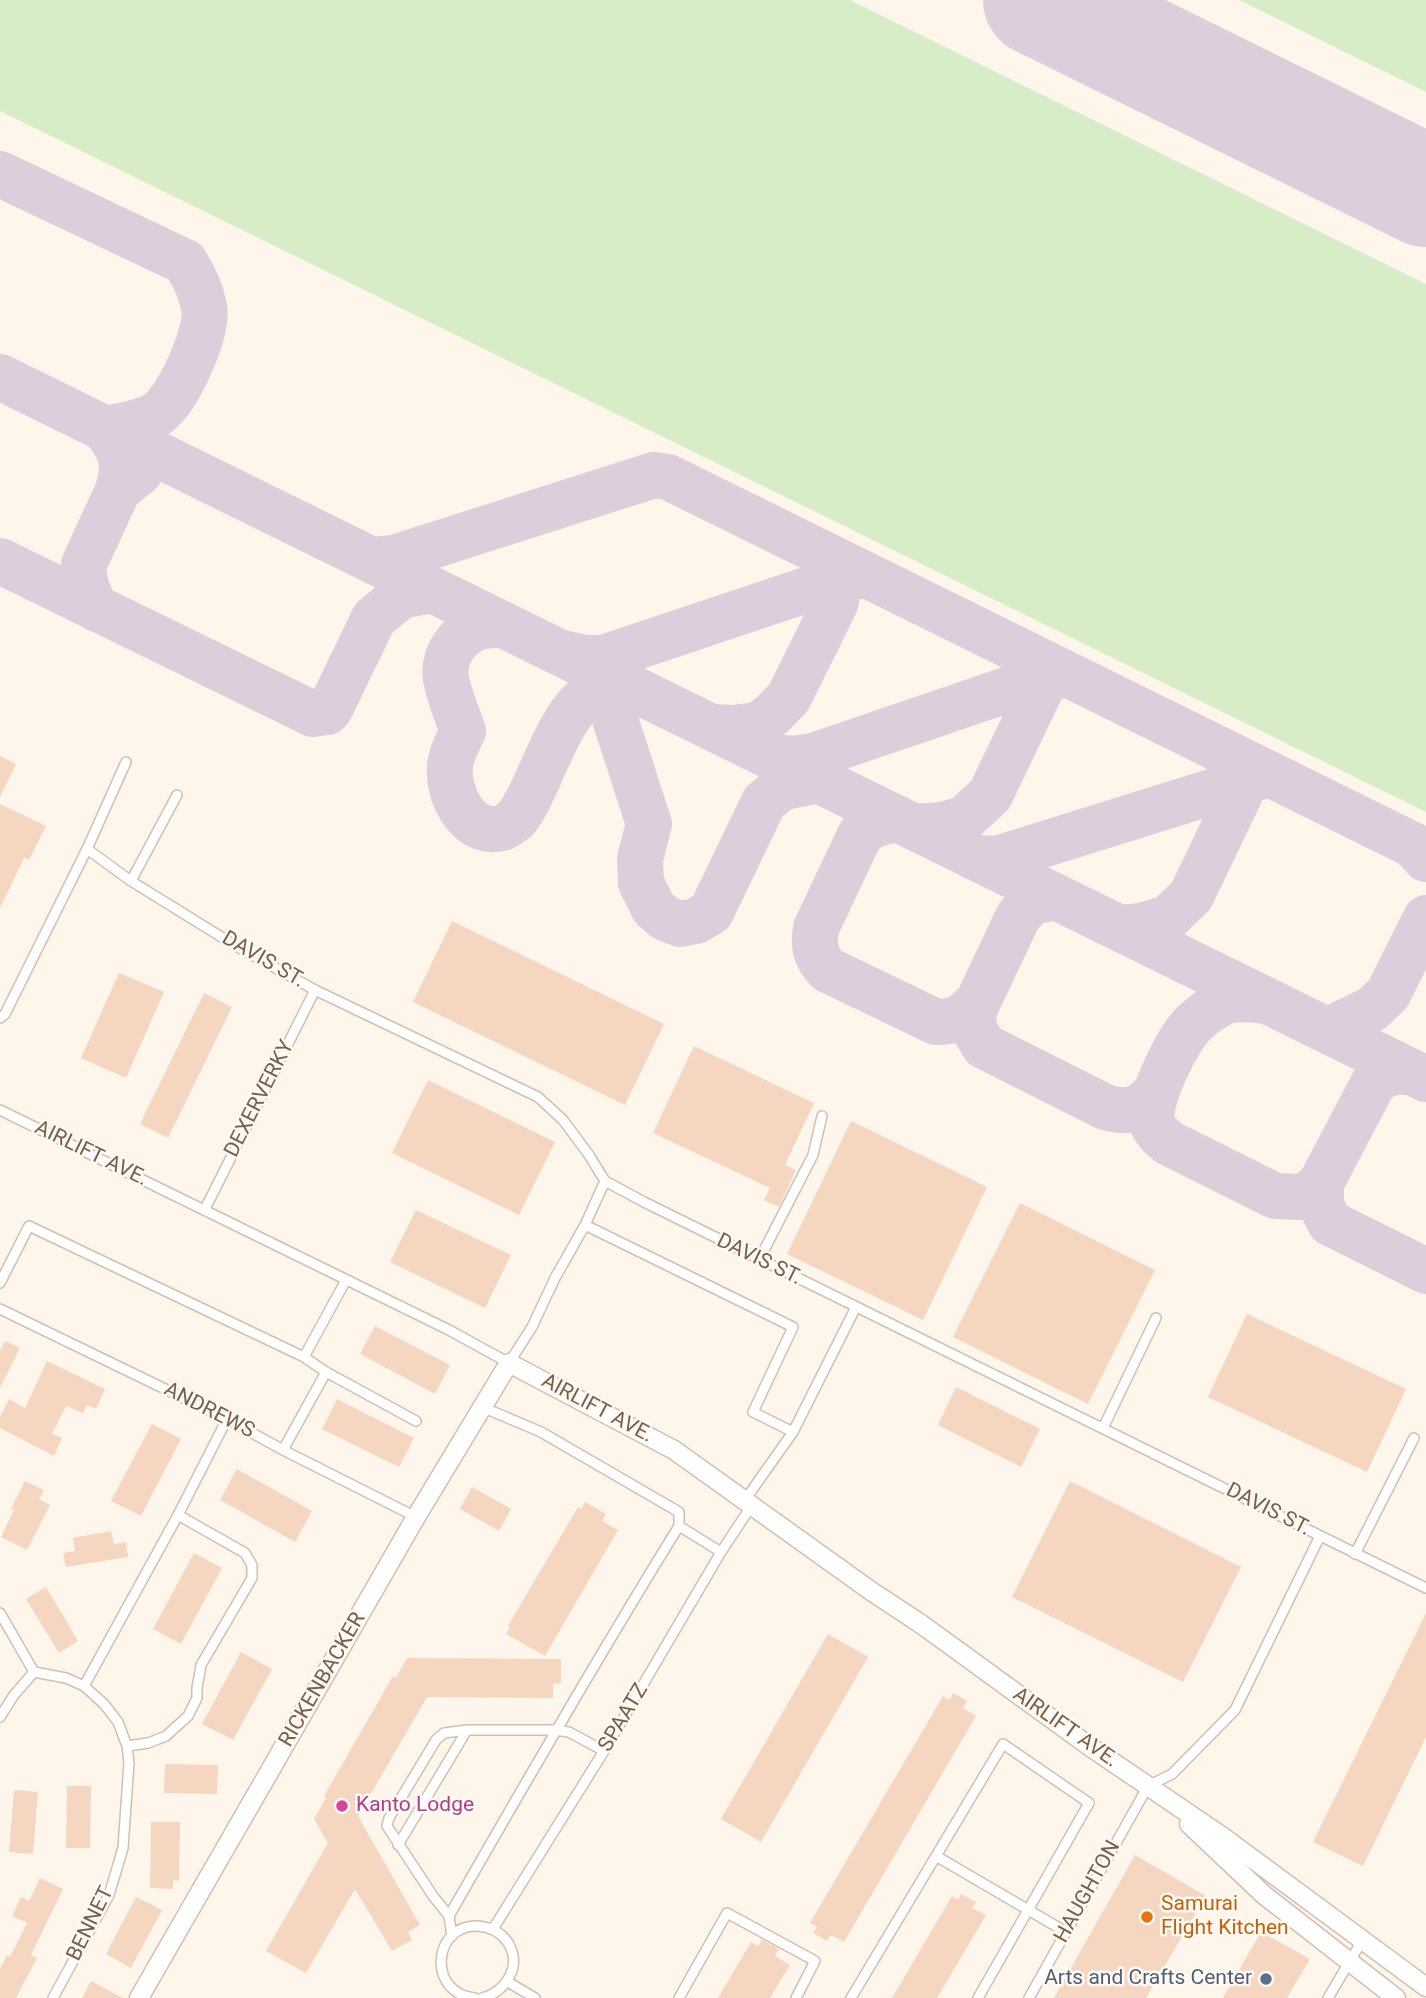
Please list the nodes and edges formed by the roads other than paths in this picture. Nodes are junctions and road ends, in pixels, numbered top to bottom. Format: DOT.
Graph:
graph roads {
  1 [pos="126,762"];
  2 [pos="177,796"];
  3 [pos="87,849"];
  4 [pos="131,881"];
  5 [pos="315,989"];
  6 [pos="0,1018"];
  7 [pos="0,1110"];
  8 [pos="822,1116"];
  9 [pos="605,1181"];
  10 [pos="205,1209"];
  11 [pos="585,1225"];
  12 [pos="759,1260"];
  13 [pos="346,1280"];
  14 [pos="0,1283"];
  15 [pos="856,1307"];
  16 [pos="0,1308"];
  17 [pos="1156,1318"];
  18 [pos="304,1357"];
  19 [pos="509,1363"];
  20 [pos="326,1372"];
  21 [pos="482,1407"];
  22 [pos="227,1419"];
  23 [pos="416,1421"];
  24 [pos="1103,1428"];
  25 [pos="793,1432"];
  26 [pos="1414,1438"];
  27 [pos="283,1450"];
  28 [pos="748,1503"];
  29 [pos="178,1515"];
  30 [pos="416,1517"];
  31 [pos="679,1526"];
  32 [pos="1320,1536"];
  33 [pos="721,1552"];
  34 [pos="1355,1554"];
  35 [pos="1426,1588"];
  36 [pos="0,1614"];
  37 [pos="34,1672"];
  38 [pos="84,1686"];
  39 [pos="0,1717"];
  40 [pos="467,1730"];
  41 [pos="555,1730"];
  42 [pos="127,1746"];
  43 [pos="604,1751"];
  44 [pos="1148,1786"];
  45 [pos="398,1845"];
  46 [pos="936,1856"];
  47 [pos="1028,1910"];
  48 [pos="449,1916"];
  49 [pos="493,1929"];
  50 [pos="1066,1931"];
  51 [pos="452,1936"];
  52 [pos="1363,1939"];
  53 [pos="1349,1962"];
  54 [pos="508,1982"];
  55 [pos="1426,1987"];
  56 [pos="458,1996"];
  57 [pos="53,1998"];
  58 [pos="139,1998"];
  59 [pos="475,1998"];
  60 [pos="482,1998"];
  61 [pos="535,1998"];
  62 [pos="679,1998"];
  63 [pos="796,1998"];
  64 [pos="851,1998"];
  65 [pos="978,1998"];
  66 [pos="1029,1998"];
  67 [pos="1328,1998"];
  68 [pos="1396,1998"];
  1 -- 3 [label="lane"];
  2 -- 4 [label="lane"];
  3 -- 4 [label="lane, DAVIS ST."];
  3 -- 6 [label="lane"];
  4 -- 5 [label="lane, DAVIS ST."];
  5 -- 9 [label="lane, DAVIS ST."];
  5 -- 10 [label="lane, DEXERVERKY"];
  7 -- 10 [label="lane, AIRLIFT AVE."];
  8 -- 12 [label="lane"];
  9 -- 11 [label="lane"];
  9 -- 12 [label="lane, DAVIS ST."];
  10 -- 13 [label="lane, AIRLIFT AVE."];
  11 -- 19 [label="lane"];
  11 -- 25 [label="lane"];
  12 -- 15 [label="lane, DAVIS ST."];
  13 -- 18 [label="lane"];
  13 -- 19 [label="lane, AIRLIFT AVE."];
  14 -- 18 [label="lane"];
  15 -- 24 [label="lane, DAVIS ST."];
  15 -- 25 [label="lane, SPAATZ"];
  16 -- 22 [label="lane, ANDREWS"];
  17 -- 24 [label="lane"];
  18 -- 20 [label="lane"];
  19 -- 21 [label="street, RICKENBACKER"];
  19 -- 28 [label="street, AIRLIFT AVE."];
  20 -- 23 [label="lane"];
  20 -- 27 [label="lane"];
  21 -- 30 [label="street, RICKENBACKER"];
  21 -- 31 [label="lane"];
  22 -- 27 [label="lane, ANDREWS"];
  22 -- 29 [label="lane"];
  24 -- 32 [label="lane, DAVIS ST."];
  25 -- 28 [label="lane, SPAATZ"];
  26 -- 34 [label="lane"];
  27 -- 30 [label="lane, ANDREWS"];
  28 -- 33 [label="lane, SPAATZ"];
  28 -- 44 [label="street, AIRLIFT AVE."];
  29 -- 38 [label="lane"];
  29 -- 42 [label="lane"];
  30 -- 58 [label="street, RICKENBACKER"];
  31 -- 33 [label="lane"];
  31 -- 41 [label="lane"];
  32 -- 34 [label="lane, DAVIS ST."];
  32 -- 44 [label="lane"];
  33 -- 43 [label="lane, SPAATZ"];
  34 -- 35 [label="lane, DAVIS ST."];
  36 -- 37 [label="lane"];
  37 -- 38 [label="lane"];
  37 -- 39 [label="lane"];
  38 -- 42 [label="lane, BENNET"];
  40 -- 41 [label="lane"];
  40 -- 45 [label="lane"];
  40 -- 45 [label="lane"];
  41 -- 43 [label="lane"];
  41 -- 48 [label="lane"];
  42 -- 57 [label="lane, BENNET"];
  43 -- 49 [label="lane, SPAATZ"];
  44 -- 50 [label="lane, HAUGHTON"];
  44 -- 52 [label="street, AIRLIFT AVE."];
  44 -- 53 [label="street, AIRLIFT AVE."];
  45 -- 48 [label="lane"];
  46 -- 47 [label="lane"];
  46 -- 47 [label="lane"];
  46 -- 64 [label="lane"];
  47 -- 50 [label="lane"];
  47 -- 65 [label="lane"];
  48 -- 51 [label="lane"];
  49 -- 51 [label="lane"];
  49 -- 54 [label="lane"];
  50 -- 66 [label="lane, HAUGHTON"];
  51 -- 56 [label="lane"];
  52 -- 53 [label="lane"];
  52 -- 55 [label="street, AIRLIFT AVE."];
  53 -- 67 [label="lane"];
  53 -- 68 [label="street, AIRLIFT AVE."];
  54 -- 60 [label="lane"];
  54 -- 61 [label="lane"];
  56 -- 59 [label="lane"];
  62 -- 63 [label="lane"];
}
